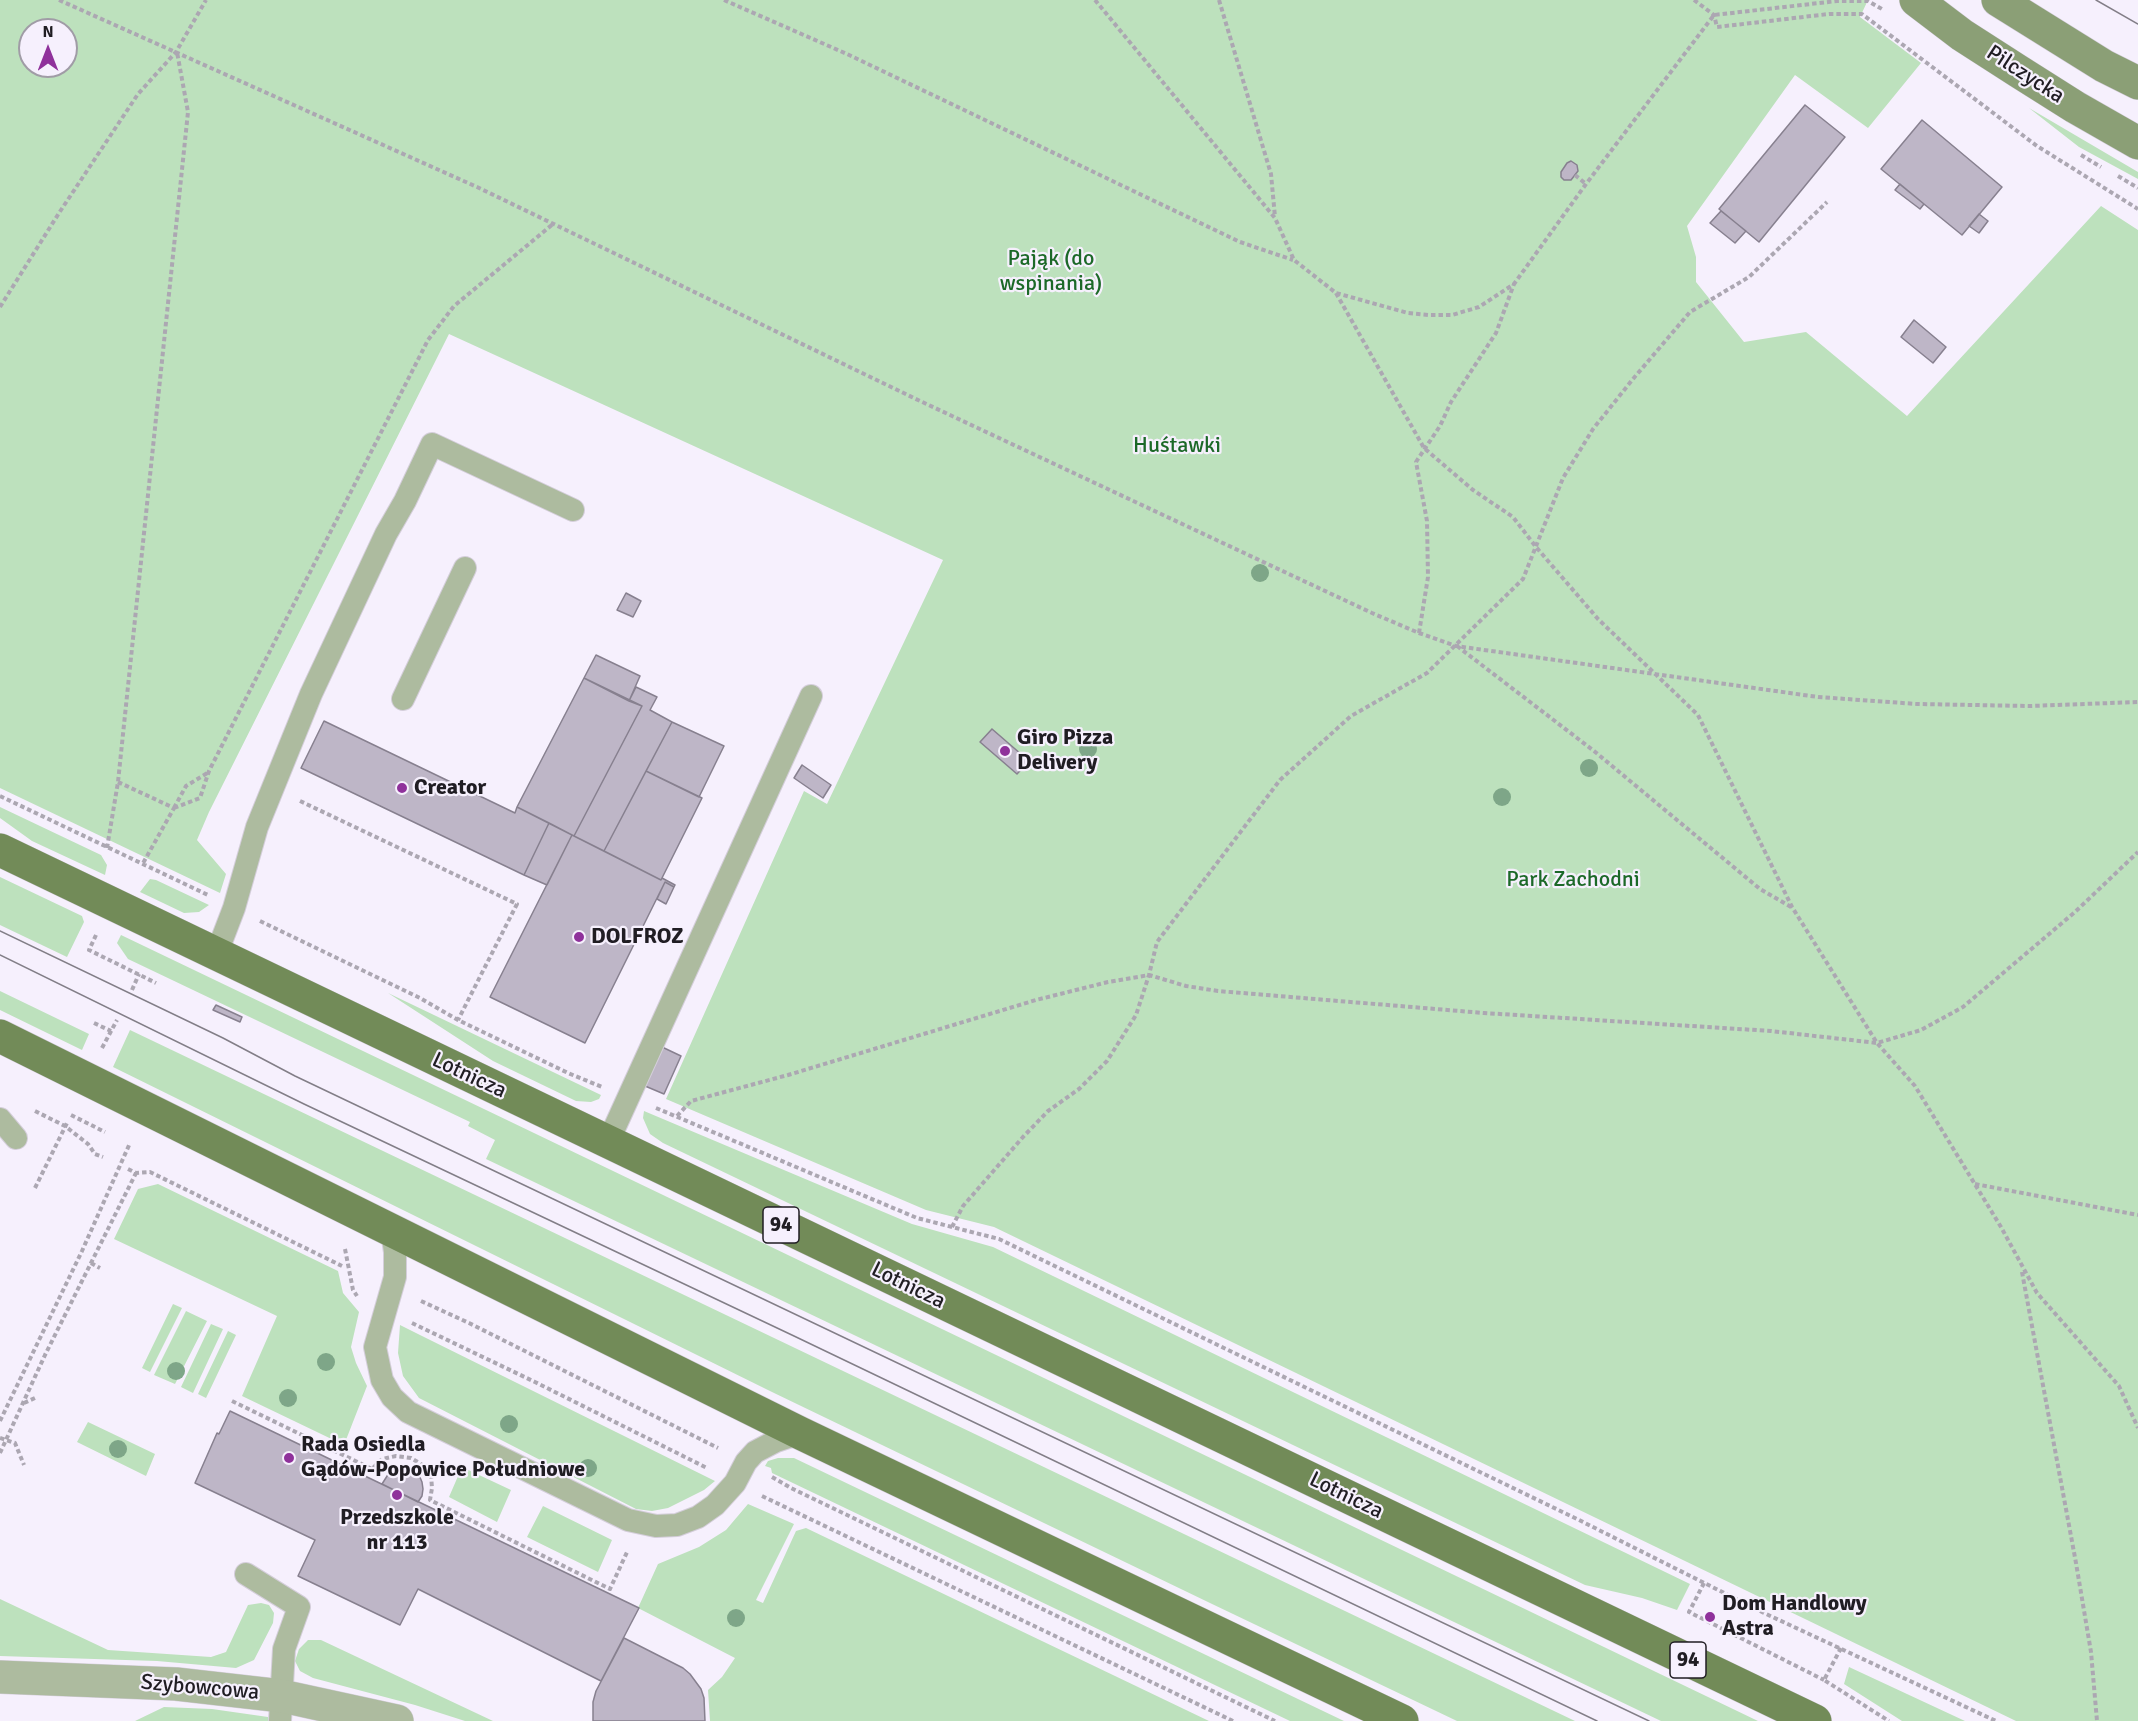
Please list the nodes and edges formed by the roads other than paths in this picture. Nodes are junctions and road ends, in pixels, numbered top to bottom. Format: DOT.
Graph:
graph roads {
  1 [pos="1998,0"];
  2 [pos="1902,7"];
  3 [pos="2138,83"];
  4 [pos="2138,143"];
  5 [pos="573,510"];
  6 [pos="465,568"];
  7 [pos="811,696"];
  8 [pos="404,699"];
  9 [pos="0,850"];
  10 [pos="216,955"];
  11 [pos="0,1036"];
  12 [pos="0,1119"];
  13 [pos="16,1138"];
  14 [pos="608,1142"];
  15 [pos="392,1231"];
  16 [pos="800,1433"];
  17 [pos="246,1574"];
  18 [pos="0,1677"];
  19 [pos="281,1708"];
  20 [pos="397,1721"];
  21 [pos="1402,1721"];
  22 [pos="1815,1721"];
  1 -- 3 [label="street"];
  2 -- 4 [label="street, Pilczycka"];
  5 -- 10 [label="lane"];
  6 -- 8 [label="lane"];
  7 -- 14 [label="lane"];
  9 -- 10 [label="main road, Lotnicza / 94"];
  10 -- 14 [label="main road, Lotnicza / 94"];
  11 -- 15 [label="main road"];
  12 -- 13 [label="lane"];
  14 -- 22 [label="main road, Lotnicza / 94"];
  15 -- 16 [label="main road"];
  15 -- 16 [label="lane"];
  16 -- 21 [label="main road"];
  17 -- 19 [label="lane"];
  18 -- 19 [label="street, Szybowcowa"];
  19 -- 20 [label="street, Szybowcowa"];
}
